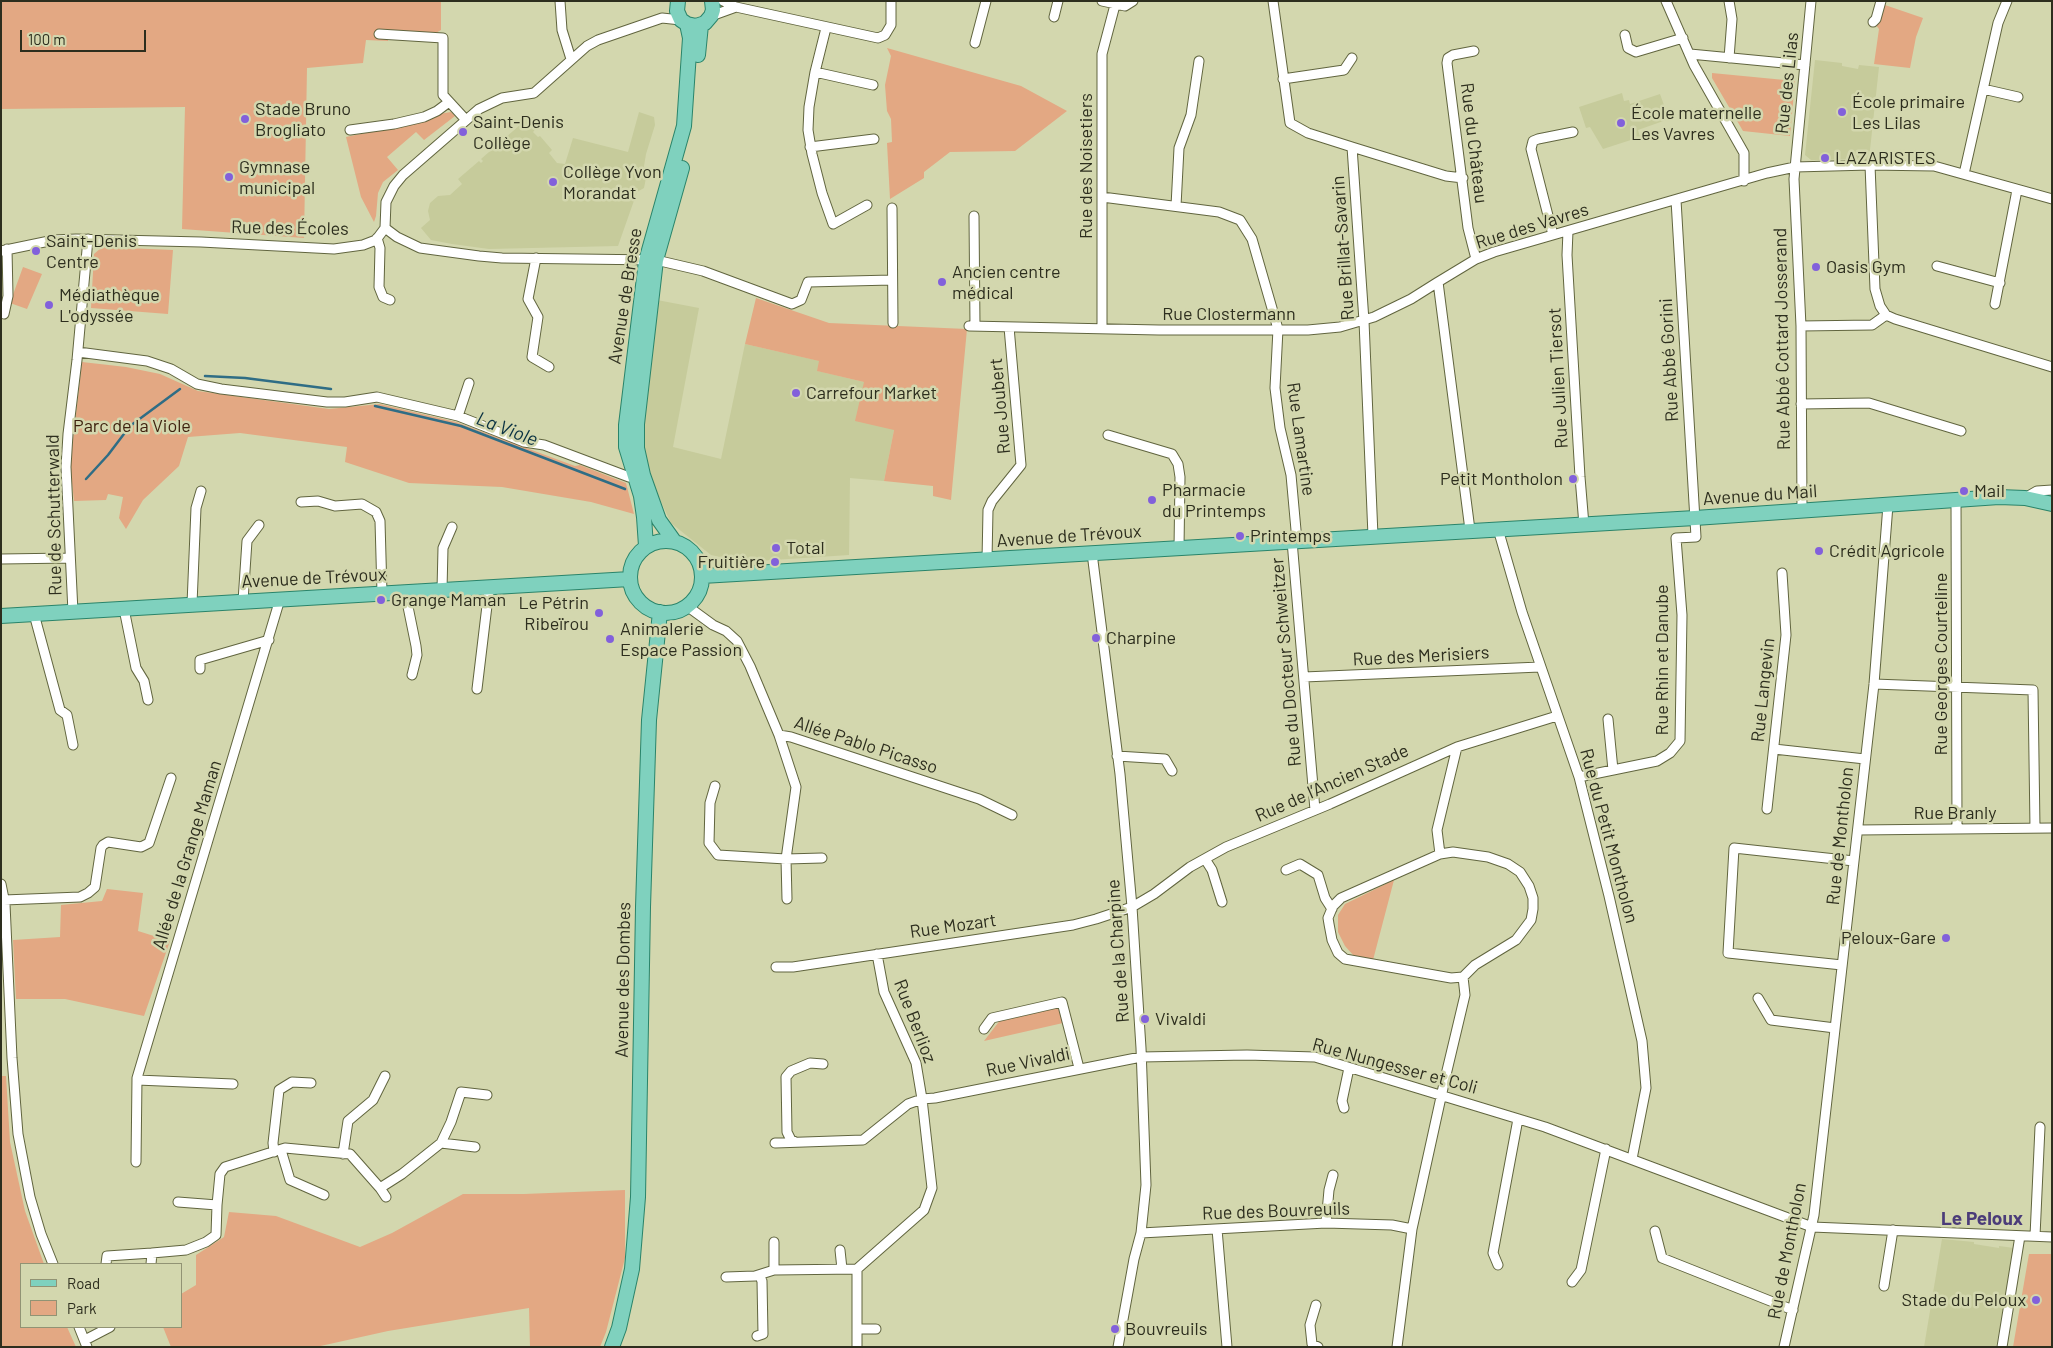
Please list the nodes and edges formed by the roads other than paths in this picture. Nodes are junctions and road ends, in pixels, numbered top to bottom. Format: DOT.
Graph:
graph roads {
  1 [pos="560,1"];
  2 [pos="712,1"];
  3 [pos="723,1"];
  4 [pos="892,1"];
  5 [pos="986,1"];
  6 [pos="1058,1"];
  7 [pos="1102,1"];
  8 [pos="1133,1"];
  9 [pos="1273,1"];
  10 [pos="1666,1"];
  11 [pos="1729,1"];
  12 [pos="1811,1"];
  13 [pos="1881,1"];
  14 [pos="2007,1"];
  15 [pos="678,2"];
  16 [pos="1115,5"];
  17 [pos="736,7"];
  18 [pos="1054,17"];
  19 [pos="662,18"];
  20 [pos="695,21"];
  21 [pos="1873,22"];
  22 [pos="826,28"];
  23 [pos="378,34"];
  24 [pos="1624,35"];
  25 [pos="1683,38"];
  26 [pos="975,42"];
  27 [pos="1474,51"];
  28 [pos="1690,54"];
  29 [pos="1352,58"];
  30 [pos="1729,58"];
  31 [pos="571,59"];
  32 [pos="1199,62"];
  33 [pos="1805,65"];
  34 [pos="815,72"];
  35 [pos="1283,79"];
  36 [pos="873,85"];
  37 [pos="1983,89"];
  38 [pos="2018,97"];
  39 [pos="449,102"];
  40 [pos="466,120"];
  41 [pos="350,130"];
  42 [pos="1573,132"];
  43 [pos="874,140"];
  44 [pos="810,147"];
  45 [pos="1352,147"];
  46 [pos="1870,165"];
  47 [pos="1795,167"];
  48 [pos="1964,174"];
  49 [pos="1463,178"];
  50 [pos="1744,181"];
  51 [pos="2016,190"];
  52 [pos="1102,197"];
  53 [pos="2052,199"];
  54 [pos="1676,200"];
  55 [pos="867,205"];
  56 [pos="1176,206"];
  57 [pos="892,208"];
  58 [pos="974,216"];
  59 [pos="385,228"];
  60 [pos="1568,231"];
  61 [pos="1553,235"];
  62 [pos="378,238"];
  63 [pos="88,239"];
  64 [pos="4,250"];
  65 [pos="536,258"];
  66 [pos="1476,259"];
  67 [pos="651,260"];
  68 [pos="1937,266"];
  69 [pos="892,280"];
  70 [pos="1438,282"];
  71 [pos="2000,283"];
  72 [pos="390,300"];
  73 [pos="1995,304"];
  74 [pos="4,314"];
  75 [pos="1886,315"];
  76 [pos="1364,321"];
  77 [pos="893,323"];
  78 [pos="1801,326"];
  79 [pos="1009,328"];
  80 [pos="1102,329"];
  81 [pos="1278,329"];
  82 [pos="78,352"];
  83 [pos="549,367"];
  84 [pos="2052,367"];
  85 [pos="469,383"];
  86 [pos="1801,404"];
  87 [pos="458,416"];
  88 [pos="1962,431"];
  89 [pos="1108,435"];
  90 [pos="639,475"];
  91 [pos="2052,490"];
  92 [pos="201,491"];
  93 [pos="2025,498"];
  94 [pos="1956,500"];
  95 [pos="301,502"];
  96 [pos="1888,505"];
  97 [pos="2049,506"];
  98 [pos="1802,510"];
  99 [pos="1695,518"];
  100 [pos="259,525"];
  101 [pos="1584,525"];
  102 [pos="452,527"];
  103 [pos="1498,529"];
  104 [pos="1470,530"];
  105 [pos="1373,536"];
  106 [pos="1294,541"];
  107 [pos="674,542"];
  108 [pos="646,546"];
  109 [pos="1179,548"];
  110 [pos="1092,553"];
  111 [pos="70,558"];
  112 [pos="1,559"];
  113 [pos="987,560"];
  114 [pos="1782,573"];
  115 [pos="702,576"];
  116 [pos="630,580"];
  117 [pos="489,589"];
  118 [pos="442,590"];
  119 [pos="405,592"];
  120 [pos="382,593"];
  121 [pos="280,600"];
  122 [pos="243,601"];
  123 [pos="192,604"];
  124 [pos="688,606"];
  125 [pos="124,609"];
  126 [pos="73,612"];
  127 [pos="660,612"];
  128 [pos="34,614"];
  129 [pos="1,616"];
  130 [pos="269,640"];
  131 [pos="1540,667"];
  132 [pos="200,669"];
  133 [pos="412,675"];
  134 [pos="1304,677"];
  135 [pos="1874,684"];
  136 [pos="1958,688"];
  137 [pos="477,689"];
  138 [pos="148,700"];
  139 [pos="1557,716"];
  140 [pos="1608,719"];
  141 [pos="779,735"];
  142 [pos="73,745"];
  143 [pos="1457,747"];
  144 [pos="1774,749"];
  145 [pos="1117,756"];
  146 [pos="1865,759"];
  147 [pos="1613,770"];
  148 [pos="1172,772"];
  149 [pos="1579,777"];
  150 [pos="171,778"];
  151 [pos="715,786"];
  152 [pos="1315,810"];
  153 [pos="1767,810"];
  154 [pos="1012,815"];
  155 [pos="2035,828"];
  156 [pos="2052,828"];
  157 [pos="1957,829"];
  158 [pos="1858,830"];
  159 [pos="1440,854"];
  160 [pos="822,858"];
  161 [pos="786,859"];
  162 [pos="1205,859"];
  163 [pos="1854,860"];
  164 [pos="1286,870"];
  165 [pos="1,884"];
  166 [pos="787,899"];
  167 [pos="4,900"];
  168 [pos="1222,902"];
  169 [pos="1132,906"];
  170 [pos="1332,909"];
  171 [pos="877,954"];
  172 [pos="1842,965"];
  173 [pos="776,966"];
  174 [pos="1463,976"];
  175 [pos="1758,998"];
  176 [pos="984,1028"];
  177 [pos="1835,1028"];
  178 [pos="1141,1057"];
  179 [pos="823,1064"];
  180 [pos="1079,1068"];
  181 [pos="1349,1068"];
  182 [pos="385,1076"];
  183 [pos="137,1080"];
  184 [pos="311,1083"];
  185 [pos="233,1084"];
  186 [pos="487,1095"];
  187 [pos="1441,1095"];
  188 [pos="922,1099"];
  189 [pos="1344,1108"];
  190 [pos="1518,1118"];
  191 [pos="2040,1126"];
  192 [pos="441,1142"];
  193 [pos="795,1142"];
  194 [pos="775,1143"];
  195 [pos="475,1148"];
  196 [pos="1606,1149"];
  197 [pos="278,1151"];
  198 [pos="343,1154"];
  199 [pos="1632,1159"];
  200 [pos="136,1162"];
  201 [pos="1333,1175"];
  202 [pos="380,1188"];
  203 [pos="324,1194"];
  204 [pos="386,1197"];
  205 [pos="178,1202"];
  206 [pos="217,1205"];
  207 [pos="1326,1223"];
  208 [pos="1812,1227"];
  209 [pos="1217,1229"];
  210 [pos="1412,1229"];
  211 [pos="1893,1230"];
  212 [pos="1655,1231"];
  213 [pos="1142,1233"];
  214 [pos="2020,1236"];
  215 [pos="2035,1236"];
  216 [pos="2052,1237"];
  217 [pos="774,1242"];
  218 [pos="840,1250"];
  219 [pos="152,1253"];
  220 [pos="54,1263"];
  221 [pos="106,1263"];
  222 [pos="151,1263"];
  223 [pos="1498,1264"];
  224 [pos="842,1269"];
  225 [pos="857,1269"];
  226 [pos="774,1270"];
  227 [pos="759,1275"];
  228 [pos="726,1277"];
  229 [pos="1572,1282"];
  230 [pos="1884,1286"];
  231 [pos="1316,1305"];
  232 [pos="1793,1310"];
  233 [pos="79,1328"];
  234 [pos="108,1328"];
  235 [pos="857,1329"];
  236 [pos="876,1329"];
  237 [pos="757,1336"];
  238 [pos="86,1343"];
  239 [pos="612,1347"];
  240 [pos="857,1347"];
  241 [pos="1118,1347"];
  242 [pos="1227,1347"];
  243 [pos="1318,1347"];
  244 [pos="1397,1347"];
  245 [pos="1784,1347"];
  246 [pos="2002,1347"];
  1 -- 31 [label="street"];
  2 -- 20 [label="main road, Avenue de Bresse"];
  3 -- 17 [label="street"];
  4 -- 22 [label="street"];
  5 -- 26 [label="street"];
  6 -- 18 [label="street"];
  7 -- 16 [label="street"];
  8 -- 16 [label="street"];
  9 -- 35 [label="street"];
  10 -- 25 [label="street"];
  11 -- 30 [label="street"];
  12 -- 33 [label="street, Rue des Lilas"];
  13 -- 21 [label="street"];
  14 -- 37 [label="street"];
  15 -- 19 [label="street"];
  15 -- 20 [label="main road"];
  16 -- 52 [label="street, Rue des Noisetiers"];
  17 -- 20 [label="street"];
  17 -- 22 [label="street"];
  19 -- 20 [label="street"];
  19 -- 31 [label="street"];
  20 -- 67 [label="main road, Avenue de Bresse"];
  22 -- 34 [label="street"];
  23 -- 39 [label="street"];
  24 -- 25 [label="street"];
  25 -- 28 [label="street"];
  27 -- 49 [label="street, Rue du Château"];
  28 -- 30 [label="street"];
  28 -- 50 [label="street"];
  29 -- 35 [label="street"];
  30 -- 33 [label="street"];
  31 -- 40 [label="street"];
  32 -- 56 [label="street"];
  33 -- 47 [label="street, Rue des Lilas"];
  34 -- 36 [label="street"];
  34 -- 44 [label="street"];
  35 -- 45 [label="street"];
  37 -- 38 [label="street"];
  37 -- 48 [label="street"];
  39 -- 40 [label="street"];
  39 -- 41 [label="street"];
  40 -- 59 [label="street"];
  42 -- 61 [label="street"];
  43 -- 44 [label="street"];
  44 -- 55 [label="street"];
  45 -- 49 [label="street"];
  45 -- 76 [label="street, Rue Brillat-Savarin"];
  46 -- 47 [label="street, Rue des Vavres"];
  46 -- 48 [label="street, Rue des Vavres"];
  46 -- 75 [label="street"];
  47 -- 50 [label="street, Rue des Vavres"];
  47 -- 78 [label="street, Rue Abbé Cottard Josserand"];
  48 -- 51 [label="street, Rue des Vavres"];
  49 -- 66 [label="street, Rue du Château"];
  50 -- 54 [label="street, Rue des Vavres"];
  51 -- 53 [label="street, Rue des Vavres"];
  51 -- 71 [label="street"];
  52 -- 56 [label="street, Rue Lamartine"];
  52 -- 80 [label="street, Rue des Noisetiers"];
  54 -- 60 [label="street, Rue des Vavres"];
  54 -- 99 [label="street, Rue Abbé Gorini"];
  56 -- 81 [label="street, Rue Lamartine"];
  57 -- 69 [label="street"];
  58 -- 79 [label="street, Rue Clostermann"];
  59 -- 62 [label="street"];
  59 -- 65 [label="street"];
  60 -- 61 [label="street, Rue des Vavres"];
  60 -- 101 [label="street, Rue Julien Tiersot"];
  61 -- 66 [label="street, Rue des Vavres"];
  62 -- 63 [label="street, Rue des Écoles"];
  62 -- 72 [label="street"];
  63 -- 64 [label="street, Rue des Écoles"];
  63 -- 82 [label="street, Rue de Schutterwald"];
  64 -- 74 [label="street"];
  65 -- 67 [label="street"];
  65 -- 83 [label="street"];
  66 -- 70 [label="street, Rue des Vavres"];
  67 -- 69 [label="street"];
  67 -- 90 [label="main road, Avenue de Bresse"];
  68 -- 71 [label="street"];
  69 -- 77 [label="street"];
  70 -- 76 [label="street, Rue Clostermann"];
  70 -- 104 [label="street"];
  71 -- 73 [label="street"];
  75 -- 78 [label="street"];
  75 -- 84 [label="street"];
  76 -- 81 [label="street, Rue Clostermann"];
  76 -- 105 [label="street, Rue Brillat-Savarin"];
  78 -- 86 [label="street, Rue Abbé Cottard Josserand"];
  79 -- 80 [label="street, Rue Clostermann"];
  79 -- 113 [label="street, Rue Joubert"];
  80 -- 81 [label="street, Rue Clostermann"];
  81 -- 106 [label="street, Rue Lamartine"];
  82 -- 87 [label="street"];
  82 -- 111 [label="street, Rue de Schutterwald"];
  85 -- 87 [label="street"];
  86 -- 88 [label="street"];
  86 -- 98 [label="street, Rue Abbé Cottard Josserand"];
  87 -- 90 [label="street"];
  89 -- 109 [label="street"];
  90 -- 107 [label="main road, Avenue de Bresse"];
  90 -- 108 [label="main road, Avenue de Bresse"];
  91 -- 93 [label="street, Avenue du Mail"];
  92 -- 123 [label="street"];
  93 -- 94 [label="main road, Avenue du Mail"];
  93 -- 97 [label="main road, Avenue du Mail"];
  94 -- 96 [label="main road, Avenue du Mail"];
  94 -- 136 [label="street, Rue Georges Courteline"];
  95 -- 120 [label="street"];
  96 -- 98 [label="main road, Avenue du Mail"];
  96 -- 135 [label="street, Rue de Montholon"];
  98 -- 99 [label="main road, Avenue du Mail"];
  99 -- 101 [label="main road, Avenue du Mail"];
  99 -- 147 [label="street, Rue Rhin et Danube"];
  100 -- 122 [label="street"];
  101 -- 103 [label="main road, Avenue du Mail"];
  102 -- 118 [label="street"];
  103 -- 104 [label="main road, Avenue de Trévoux"];
  103 -- 131 [label="street, Rue du Petit Montholon"];
  104 -- 105 [label="main road, Avenue de Trévoux"];
  105 -- 106 [label="main road, Avenue de Trévoux"];
  106 -- 109 [label="main road, Avenue de Trévoux"];
  106 -- 134 [label="street, Rue du Docteur Schweitzer"];
  107 -- 108 [label="main road"];
  107 -- 115 [label="main road"];
  108 -- 116 [label="main road"];
  109 -- 110 [label="main road, Avenue de Trévoux"];
  110 -- 113 [label="main road, Avenue de Trévoux"];
  110 -- 145 [label="street, Rue de la Charpine"];
  111 -- 112 [label="street"];
  111 -- 126 [label="street, Rue de Schutterwald"];
  113 -- 115 [label="main road, Avenue de Trévoux"];
  114 -- 144 [label="street, Rue Langevin"];
  115 -- 124 [label="main road"];
  116 -- 117 [label="main road, Avenue de Trévoux"];
  116 -- 127 [label="main road"];
  117 -- 118 [label="main road, Avenue de Trévoux"];
  117 -- 137 [label="street"];
  118 -- 119 [label="main road, Avenue de Trévoux"];
  119 -- 120 [label="main road, Avenue de Trévoux"];
  119 -- 133 [label="street"];
  120 -- 121 [label="main road, Avenue de Trévoux"];
  121 -- 122 [label="main road, Avenue de Trévoux"];
  121 -- 130 [label="street, Allée de la Grange Maman"];
  122 -- 123 [label="main road, Avenue de Trévoux"];
  123 -- 125 [label="main road, Avenue de Trévoux"];
  124 -- 127 [label="main road"];
  124 -- 141 [label="street, Allée Pablo Picasso"];
  125 -- 126 [label="main road, Avenue de Trévoux"];
  125 -- 138 [label="street"];
  126 -- 128 [label="main road, Avenue de Trévoux"];
  127 -- 239 [label="main road, Avenue des Dombes"];
  128 -- 129 [label="main road, Avenue de Trévoux"];
  128 -- 142 [label="street"];
  130 -- 132 [label="street"];
  130 -- 183 [label="street, Allée de la Grange Maman"];
  131 -- 134 [label="street, Rue des Merisiers"];
  131 -- 139 [label="street, Rue du Petit Montholon"];
  134 -- 152 [label="street, Rue du Docteur Schweitzer"];
  135 -- 136 [label="street"];
  135 -- 146 [label="street, Rue de Montholon"];
  136 -- 155 [label="street"];
  136 -- 157 [label="street, Rue Georges Courteline"];
  139 -- 143 [label="street, Rue de l’Ancien Stade"];
  139 -- 149 [label="street, Rue du Petit Montholon"];
  140 -- 147 [label="street"];
  141 -- 154 [label="street, Allée Pablo Picasso"];
  141 -- 161 [label="street"];
  143 -- 152 [label="street, Rue de l’Ancien Stade"];
  143 -- 159 [label="street"];
  144 -- 146 [label="street"];
  144 -- 153 [label="street, Rue Langevin"];
  145 -- 148 [label="street"];
  145 -- 169 [label="street, Rue de la Charpine"];
  146 -- 158 [label="street, Rue de Montholon"];
  147 -- 149 [label="street, Rue Rhin et Danube"];
  149 -- 199 [label="street, Rue du Petit Montholon"];
  150 -- 167 [label="street"];
  151 -- 161 [label="street"];
  152 -- 162 [label="street, Rue de l’Ancien Stade"];
  155 -- 156 [label="street, Rue Branly"];
  155 -- 157 [label="street, Rue Branly"];
  157 -- 158 [label="street, Rue Branly"];
  158 -- 163 [label="street, Rue de Montholon"];
  159 -- 170 [label="street"];
  159 -- 174 [label="street"];
  160 -- 161 [label="street"];
  161 -- 166 [label="street"];
  162 -- 168 [label="street"];
  162 -- 169 [label="street, Rue de l’Ancien Stade"];
  163 -- 172 [label="street, Rue de Montholon"];
  163 -- 172 [label="street"];
  164 -- 170 [label="street"];
  165 -- 167 [label="street"];
  167 -- 220 [label="street"];
  169 -- 171 [label="street, Rue Mozart"];
  169 -- 178 [label="street, Rue de la Charpine"];
  170 -- 174 [label="street"];
  171 -- 173 [label="street, Rue Mozart"];
  171 -- 188 [label="street, Rue Berlioz"];
  172 -- 177 [label="street, Rue de Montholon"];
  174 -- 187 [label="street"];
  175 -- 177 [label="street"];
  176 -- 180 [label="street"];
  177 -- 208 [label="street, Rue de Montholon"];
  178 -- 180 [label="street, Rue Vivaldi"];
  178 -- 181 [label="street, Rue Nungesser et Coli"];
  178 -- 213 [label="street, Rue de la Charpine"];
  179 -- 193 [label="street"];
  180 -- 188 [label="street, Rue Vivaldi"];
  181 -- 187 [label="street, Rue Nungesser et Coli"];
  181 -- 189 [label="street"];
  182 -- 198 [label="street"];
  183 -- 185 [label="street"];
  183 -- 200 [label="street, Allée de la Grange Maman"];
  184 -- 197 [label="street"];
  186 -- 192 [label="street"];
  187 -- 190 [label="street, Rue Nungesser et Coli"];
  187 -- 210 [label="street"];
  188 -- 193 [label="street, Rue Vivaldi"];
  188 -- 225 [label="street, Rue Berlioz"];
  190 -- 196 [label="street, Rue Nungesser et Coli"];
  190 -- 223 [label="street"];
  191 -- 215 [label="street"];
  192 -- 195 [label="street"];
  192 -- 202 [label="street"];
  193 -- 194 [label="street, Rue Vivaldi"];
  196 -- 199 [label="street, Rue Nungesser et Coli"];
  196 -- 229 [label="street"];
  197 -- 198 [label="street"];
  197 -- 203 [label="street"];
  197 -- 206 [label="street"];
  198 -- 202 [label="street"];
  199 -- 208 [label="street, Rue Nungesser et Coli"];
  201 -- 207 [label="street"];
  202 -- 204 [label="street"];
  205 -- 206 [label="street"];
  206 -- 219 [label="street"];
  207 -- 209 [label="street, Rue des Bouvreuils"];
  207 -- 210 [label="street, Rue des Bouvreuils"];
  208 -- 211 [label="street, Rue Nungesser et Coli"];
  208 -- 232 [label="street, Rue de Montholon"];
  209 -- 213 [label="street, Rue des Bouvreuils"];
  209 -- 242 [label="street"];
  210 -- 244 [label="street"];
  211 -- 214 [label="street, Rue Nungesser et Coli"];
  211 -- 230 [label="street"];
  212 -- 232 [label="street"];
  213 -- 241 [label="street, Rue de la Charpine"];
  214 -- 215 [label="street, Rue Nungesser et Coli"];
  214 -- 246 [label="street"];
  215 -- 216 [label="street, Rue Nungesser et Coli"];
  217 -- 226 [label="street"];
  218 -- 224 [label="street"];
  219 -- 221 [label="street"];
  219 -- 222 [label="street"];
  224 -- 225 [label="street"];
  224 -- 226 [label="street"];
  225 -- 235 [label="street"];
  226 -- 227 [label="street"];
  227 -- 228 [label="street"];
  227 -- 237 [label="street"];
  231 -- 243 [label="street"];
  232 -- 245 [label="street, Rue de Montholon"];
  233 -- 238 [label="street"];
  234 -- 238 [label="street"];
  235 -- 236 [label="street"];
  235 -- 240 [label="street"];
}
